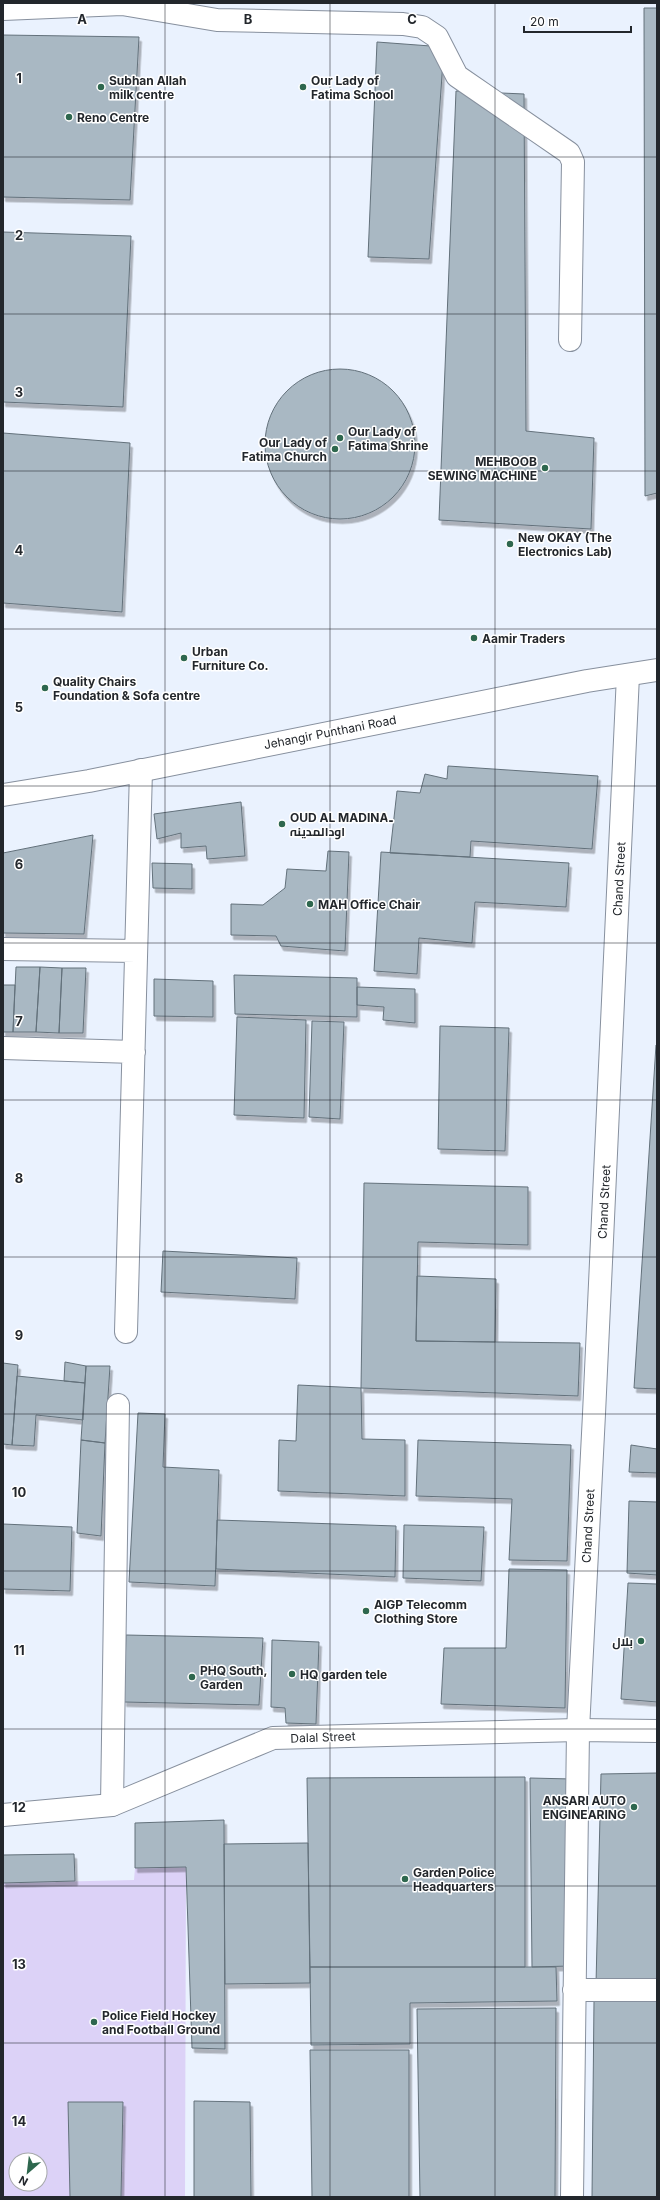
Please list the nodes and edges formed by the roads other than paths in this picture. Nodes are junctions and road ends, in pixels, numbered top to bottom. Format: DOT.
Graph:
graph roads {
  1 [pos="122,4"];
  2 [pos="3,9"];
  3 [pos="570,340"];
  4 [pos="657,670"];
  5 [pos="628,675"];
  6 [pos="141,770"];
  7 [pos="3,795"];
  8 [pos="3,949"];
  9 [pos="136,951"];
  10 [pos="3,1048"];
  11 [pos="134,1052"];
  12 [pos="126,1332"];
  13 [pos="118,1405"];
  14 [pos="578,1730"];
  15 [pos="657,1731"];
  16 [pos="112,1805"];
  17 [pos="3,1815"];
  18 [pos="574,1990"];
  19 [pos="657,1990"];
  20 [pos="572,2197"];
  1 -- 2 [label="street"];
  1 -- 3 [label="street"];
  4 -- 5 [label="street, Jehangir Punthani Road"];
  5 -- 6 [label="street, Jehangir Punthani Road"];
  5 -- 14 [label="street, Chand Street"];
  6 -- 7 [label="street, Jehangir Punthani Road"];
  6 -- 9 [label="street"];
  8 -- 9 [label="street"];
  9 -- 11 [label="street"];
  10 -- 11 [label="street"];
  11 -- 12 [label="street"];
  13 -- 16 [label="street"];
  14 -- 15 [label="street, Dalal Street"];
  14 -- 16 [label="street, Dalal Street"];
  14 -- 18 [label="street, Chand Street"];
  16 -- 17 [label="street, Dalal Street"];
  18 -- 19 [label="street"];
  18 -- 20 [label="street, Chand Street"];
}
